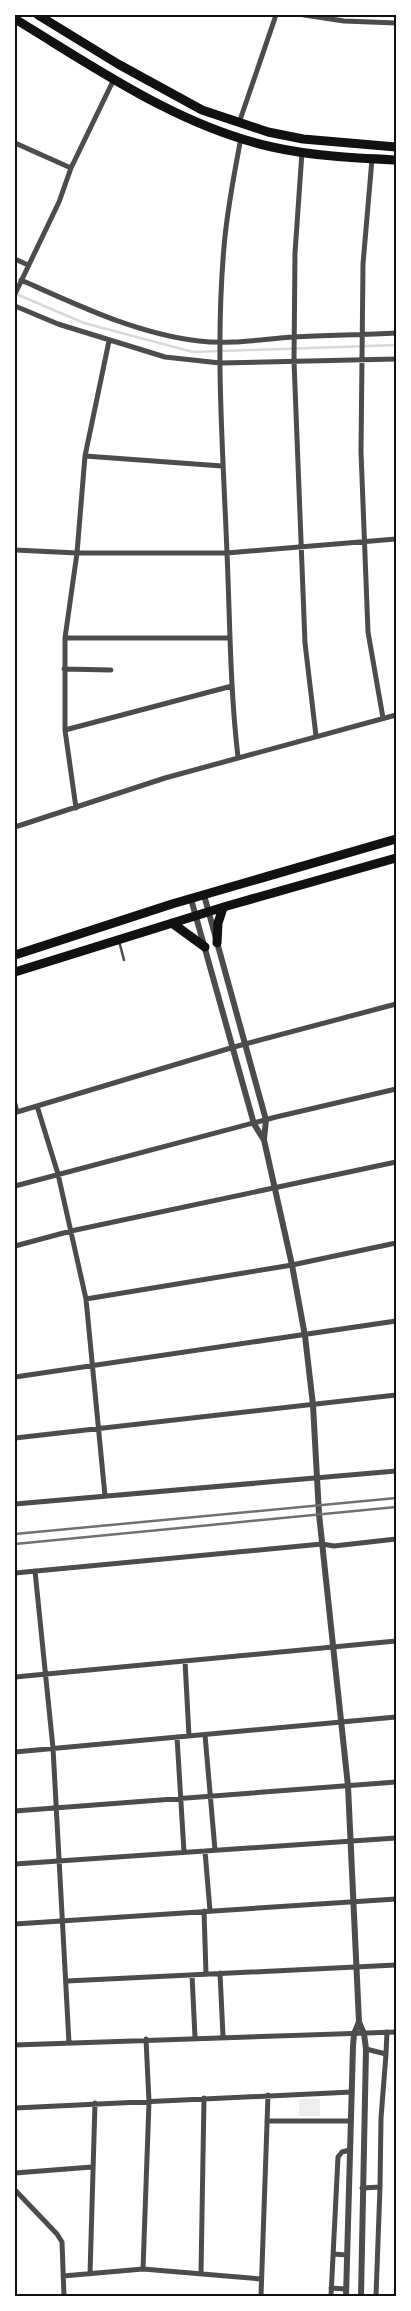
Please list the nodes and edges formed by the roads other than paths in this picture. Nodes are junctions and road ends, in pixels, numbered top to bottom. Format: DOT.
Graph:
graph roads {
  1 [pos="38,15"];
  2 [pos="276,15"];
  3 [pos="304,15"];
  4 [pos="15,19"];
  5 [pos="396,23"];
  6 [pos="114,79"];
  7 [pos="239,123"];
  8 [pos="241,138"];
  9 [pos="15,143"];
  10 [pos="356,144"];
  11 [pos="396,146"];
  12 [pos="302,152"];
  13 [pos="355,157"];
  14 [pos="372,159"];
  15 [pos="396,160"];
  16 [pos="71,168"];
  17 [pos="15,259"];
  18 [pos="28,265"];
  19 [pos="20,282"];
  20 [pos="15,294"];
  21 [pos="15,306"];
  22 [pos="396,333"];
  23 [pos="362,337"];
  24 [pos="295,338"];
  25 [pos="110,341"];
  26 [pos="221,344"];
  27 [pos="363,358"];
  28 [pos="295,359"];
  29 [pos="396,359"];
  30 [pos="220,362"];
  31 [pos="85,456"];
  32 [pos="222,466"];
  33 [pos="396,539"];
  34 [pos="366,540"];
  35 [pos="300,548"];
  36 [pos="15,550"];
  37 [pos="77,553"];
  38 [pos="227,553"];
  39 [pos="65,638"];
  40 [pos="230,638"];
  41 [pos="64,669"];
  42 [pos="111,670"];
  43 [pos="232,686"];
  44 [pos="396,715"];
  45 [pos="383,718"];
  46 [pos="65,730"];
  47 [pos="316,736"];
  48 [pos="238,757"];
  49 [pos="76,808"];
  50 [pos="15,827"];
  51 [pos="396,839"];
  52 [pos="396,858"];
  53 [pos="204,895"];
  54 [pos="190,899"];
  55 [pos="223,908"];
  56 [pos="208,912"];
  57 [pos="195,916"];
  58 [pos="172,923"];
  59 [pos="119,940"];
  60 [pos="217,943"];
  61 [pos="205,947"];
  62 [pos="15,955"];
  63 [pos="124,960"];
  64 [pos="15,972"];
  65 [pos="396,1004"];
  66 [pos="246,1044"];
  67 [pos="234,1047"];
  68 [pos="396,1089"];
  69 [pos="15,1104"];
  70 [pos="37,1106"];
  71 [pos="16,1112"];
  72 [pos="266,1120"];
  73 [pos="254,1124"];
  74 [pos="264,1140"];
  75 [pos="396,1162"];
  76 [pos="58,1174"];
  77 [pos="15,1186"];
  78 [pos="276,1189"];
  79 [pos="71,1231"];
  80 [pos="396,1243"];
  81 [pos="15,1246"];
  82 [pos="292,1265"];
  83 [pos="86,1299"];
  84 [pos="396,1321"];
  85 [pos="305,1336"];
  86 [pos="94,1367"];
  87 [pos="15,1377"];
  88 [pos="396,1395"];
  89 [pos="313,1405"];
  90 [pos="99,1429"];
  91 [pos="15,1438"];
  92 [pos="396,1471"];
  93 [pos="317,1477"];
  94 [pos="105,1496"];
  95 [pos="15,1504"];
  96 [pos="396,1540"];
  97 [pos="322,1544"];
  98 [pos="35,1571"];
  99 [pos="15,1573"];
  100 [pos="396,1641"];
  101 [pos="334,1647"];
  102 [pos="185,1661"];
  103 [pos="47,1674"];
  104 [pos="15,1677"];
  105 [pos="396,1716"];
  106 [pos="342,1722"];
  107 [pos="205,1735"];
  108 [pos="189,1736"];
  109 [pos="177,1738"];
  110 [pos="53,1748"];
  111 [pos="15,1752"];
  112 [pos="396,1782"];
  113 [pos="348,1786"];
  114 [pos="210,1796"];
  115 [pos="180,1798"];
  116 [pos="57,1808"];
  117 [pos="15,1811"];
  118 [pos="396,1838"];
  119 [pos="351,1840"];
  120 [pos="215,1850"];
  121 [pos="206,1851"];
  122 [pos="184,1852"];
  123 [pos="59,1861"];
  124 [pos="15,1864"];
  125 [pos="396,1899"];
  126 [pos="354,1902"];
  127 [pos="204,1911"];
  128 [pos="210,1911"];
  129 [pos="64,1920"];
  130 [pos="15,1924"];
  131 [pos="396,1966"];
  132 [pos="357,1967"];
  133 [pos="220,1973"];
  134 [pos="206,1974"];
  135 [pos="192,1975"];
  136 [pos="67,1981"];
  137 [pos="359,2022"];
  138 [pos="387,2032"];
  139 [pos="396,2032"];
  140 [pos="354,2034"];
  141 [pos="364,2034"];
  142 [pos="223,2036"];
  143 [pos="195,2037"];
  144 [pos="146,2039"];
  145 [pos="69,2043"];
  146 [pos="15,2045"];
  147 [pos="366,2049"];
  148 [pos="386,2054"];
  149 [pos="352,2092"];
  150 [pos="268,2095"];
  151 [pos="204,2098"];
  152 [pos="149,2102"];
  153 [pos="95,2103"];
  154 [pos="15,2108"];
  155 [pos="267,2121"];
  156 [pos="351,2121"];
  157 [pos="350,2150"];
  158 [pos="92,2167"];
  159 [pos="15,2173"];
  160 [pos="337,2186"];
  161 [pos="349,2186"];
  162 [pos="380,2187"];
  163 [pos="362,2188"];
  164 [pos="15,2190"];
  165 [pos="336,2219"];
  166 [pos="348,2219"];
  167 [pos="333,2254"];
  168 [pos="347,2255"];
  169 [pos="143,2269"];
  170 [pos="201,2273"];
  171 [pos="90,2274"];
  172 [pos="63,2276"];
  173 [pos="261,2279"];
  174 [pos="332,2288"];
  175 [pos="346,2293"];
  176 [pos="64,2296"];
  177 [pos="261,2296"];
  178 [pos="331,2296"];
  179 [pos="361,2296"];
  180 [pos="376,2296"];
  1 -- 7 [label="highway"];
  2 -- 7 [label="street"];
  3 -- 5 [label="street"];
  4 -- 6 [label="highway"];
  6 -- 8 [label="highway"];
  6 -- 16 [label="street"];
  7 -- 10 [label="highway"];
  8 -- 12 [label="highway"];
  8 -- 26 [label="street"];
  9 -- 16 [label="street"];
  10 -- 11 [label="highway"];
  10 -- 13 [label="highway"];
  12 -- 13 [label="highway"];
  12 -- 24 [label="street"];
  13 -- 14 [label="highway"];
  14 -- 15 [label="highway"];
  14 -- 23 [label="street"];
  16 -- 18 [label="street"];
  17 -- 18 [label="street"];
  18 -- 19 [label="street"];
  19 -- 20 [label="street"];
  19 -- 26 [label="street"];
  21 -- 25 [label="street"];
  22 -- 23 [label="street"];
  23 -- 24 [label="street"];
  23 -- 27 [label="street"];
  24 -- 26 [label="street"];
  24 -- 28 [label="street"];
  25 -- 30 [label="street"];
  25 -- 31 [label="street"];
  26 -- 30 [label="street"];
  27 -- 28 [label="street"];
  27 -- 29 [label="street"];
  27 -- 34 [label="street"];
  28 -- 30 [label="street"];
  28 -- 35 [label="street"];
  30 -- 32 [label="street"];
  31 -- 32 [label="street"];
  31 -- 37 [label="street"];
  32 -- 38 [label="street"];
  33 -- 34 [label="street"];
  34 -- 35 [label="street"];
  34 -- 45 [label="street"];
  35 -- 38 [label="street"];
  35 -- 47 [label="street"];
  36 -- 37 [label="street"];
  37 -- 38 [label="street"];
  37 -- 39 [label="street"];
  38 -- 40 [label="street"];
  39 -- 40 [label="street"];
  39 -- 41 [label="street"];
  40 -- 43 [label="street"];
  41 -- 42 [label="street"];
  41 -- 46 [label="street"];
  43 -- 46 [label="street"];
  43 -- 48 [label="street"];
  44 -- 45 [label="street"];
  45 -- 47 [label="street"];
  46 -- 49 [label="street"];
  47 -- 48 [label="street"];
  48 -- 49 [label="street"];
  49 -- 50 [label="street"];
  51 -- 53 [label="highway"];
  52 -- 55 [label="highway"];
  53 -- 54 [label="highway"];
  53 -- 56 [label="street"];
  54 -- 57 [label="street"];
  54 -- 62 [label="highway"];
  55 -- 56 [label="highway"];
  55 -- 60 [label="highway"];
  56 -- 57 [label="highway"];
  56 -- 60 [label="street"];
  57 -- 58 [label="highway"];
  57 -- 61 [label="street"];
  58 -- 59 [label="highway"];
  58 -- 61 [label="highway"];
  59 -- 63 [label="lane"];
  59 -- 64 [label="highway"];
  60 -- 66 [label="street"];
  61 -- 67 [label="street"];
  65 -- 66 [label="street"];
  66 -- 67 [label="street"];
  66 -- 72 [label="street"];
  67 -- 70 [label="street"];
  67 -- 73 [label="street"];
  68 -- 72 [label="street"];
  69 -- 71 [label="street"];
  70 -- 71 [label="street"];
  70 -- 76 [label="street"];
  72 -- 73 [label="street"];
  72 -- 74 [label="street"];
  73 -- 74 [label="street"];
  73 -- 76 [label="street"];
  74 -- 78 [label="street"];
  75 -- 78 [label="street"];
  76 -- 77 [label="street"];
  76 -- 79 [label="street"];
  78 -- 79 [label="street"];
  78 -- 82 [label="street"];
  79 -- 81 [label="street"];
  79 -- 83 [label="street"];
  80 -- 82 [label="street"];
  82 -- 83 [label="street"];
  82 -- 85 [label="street"];
  83 -- 86 [label="street"];
  84 -- 85 [label="street"];
  85 -- 86 [label="street"];
  85 -- 89 [label="street"];
  86 -- 87 [label="street"];
  86 -- 90 [label="street"];
  88 -- 89 [label="street"];
  89 -- 90 [label="street"];
  89 -- 93 [label="street"];
  90 -- 91 [label="street"];
  90 -- 94 [label="street"];
  92 -- 93 [label="street"];
  93 -- 94 [label="street"];
  93 -- 97 [label="street"];
  94 -- 95 [label="street"];
  96 -- 97 [label="street"];
  97 -- 98 [label="street"];
  97 -- 101 [label="street"];
  98 -- 99 [label="street"];
  98 -- 103 [label="street"];
  100 -- 101 [label="street"];
  101 -- 102 [label="street"];
  101 -- 106 [label="street"];
  102 -- 103 [label="street"];
  102 -- 108 [label="street"];
  103 -- 104 [label="street"];
  103 -- 110 [label="street"];
  105 -- 106 [label="street"];
  106 -- 107 [label="street"];
  106 -- 113 [label="street"];
  107 -- 108 [label="street"];
  107 -- 114 [label="street"];
  108 -- 109 [label="street"];
  109 -- 110 [label="street"];
  109 -- 115 [label="street"];
  110 -- 111 [label="street"];
  110 -- 116 [label="street"];
  112 -- 113 [label="street"];
  113 -- 114 [label="street"];
  113 -- 119 [label="street"];
  114 -- 115 [label="street"];
  114 -- 120 [label="street"];
  115 -- 116 [label="street"];
  115 -- 122 [label="street"];
  116 -- 117 [label="street"];
  116 -- 123 [label="street"];
  118 -- 119 [label="street"];
  119 -- 120 [label="street"];
  119 -- 126 [label="street"];
  120 -- 121 [label="street"];
  121 -- 122 [label="street"];
  121 -- 128 [label="street"];
  122 -- 123 [label="street"];
  123 -- 124 [label="street"];
  123 -- 129 [label="street"];
  125 -- 126 [label="street"];
  126 -- 128 [label="street"];
  126 -- 132 [label="street"];
  127 -- 128 [label="street"];
  127 -- 129 [label="street"];
  127 -- 134 [label="street"];
  129 -- 130 [label="street"];
  129 -- 136 [label="street"];
  131 -- 132 [label="street"];
  132 -- 133 [label="street"];
  132 -- 137 [label="street"];
  133 -- 134 [label="street"];
  133 -- 142 [label="street"];
  134 -- 135 [label="street"];
  135 -- 136 [label="street"];
  135 -- 143 [label="street"];
  136 -- 145 [label="street"];
  137 -- 140 [label="street"];
  137 -- 141 [label="street"];
  138 -- 139 [label="street"];
  138 -- 141 [label="street"];
  138 -- 148 [label="street"];
  140 -- 141 [label="street"];
  140 -- 142 [label="street"];
  140 -- 149 [label="street"];
  141 -- 147 [label="street"];
  142 -- 143 [label="street"];
  143 -- 144 [label="street"];
  144 -- 145 [label="street"];
  144 -- 152 [label="street"];
  145 -- 146 [label="street"];
  147 -- 148 [label="street"];
  147 -- 163 [label="street"];
  148 -- 162 [label="street"];
  149 -- 150 [label="street"];
  149 -- 156 [label="street"];
  150 -- 151 [label="street"];
  150 -- 155 [label="street"];
  151 -- 152 [label="street"];
  151 -- 170 [label="street"];
  152 -- 153 [label="street"];
  152 -- 169 [label="street"];
  153 -- 154 [label="street"];
  153 -- 158 [label="street"];
  155 -- 156 [label="street"];
  155 -- 173 [label="street"];
  156 -- 157 [label="street"];
  157 -- 160 [label="street"];
  157 -- 161 [label="street"];
  158 -- 159 [label="street"];
  158 -- 171 [label="street"];
  160 -- 161 [label="street"];
  160 -- 165 [label="street"];
  161 -- 166 [label="street"];
  162 -- 163 [label="street"];
  162 -- 180 [label="street"];
  163 -- 179 [label="street"];
  164 -- 172 [label="street"];
  165 -- 166 [label="street"];
  165 -- 167 [label="street"];
  166 -- 168 [label="street"];
  167 -- 168 [label="street"];
  167 -- 174 [label="street"];
  168 -- 175 [label="street"];
  169 -- 170 [label="street"];
  169 -- 171 [label="street"];
  170 -- 173 [label="street"];
  171 -- 172 [label="street"];
  172 -- 176 [label="street"];
  173 -- 177 [label="street"];
  174 -- 175 [label="street"];
  174 -- 178 [label="street"];
}
